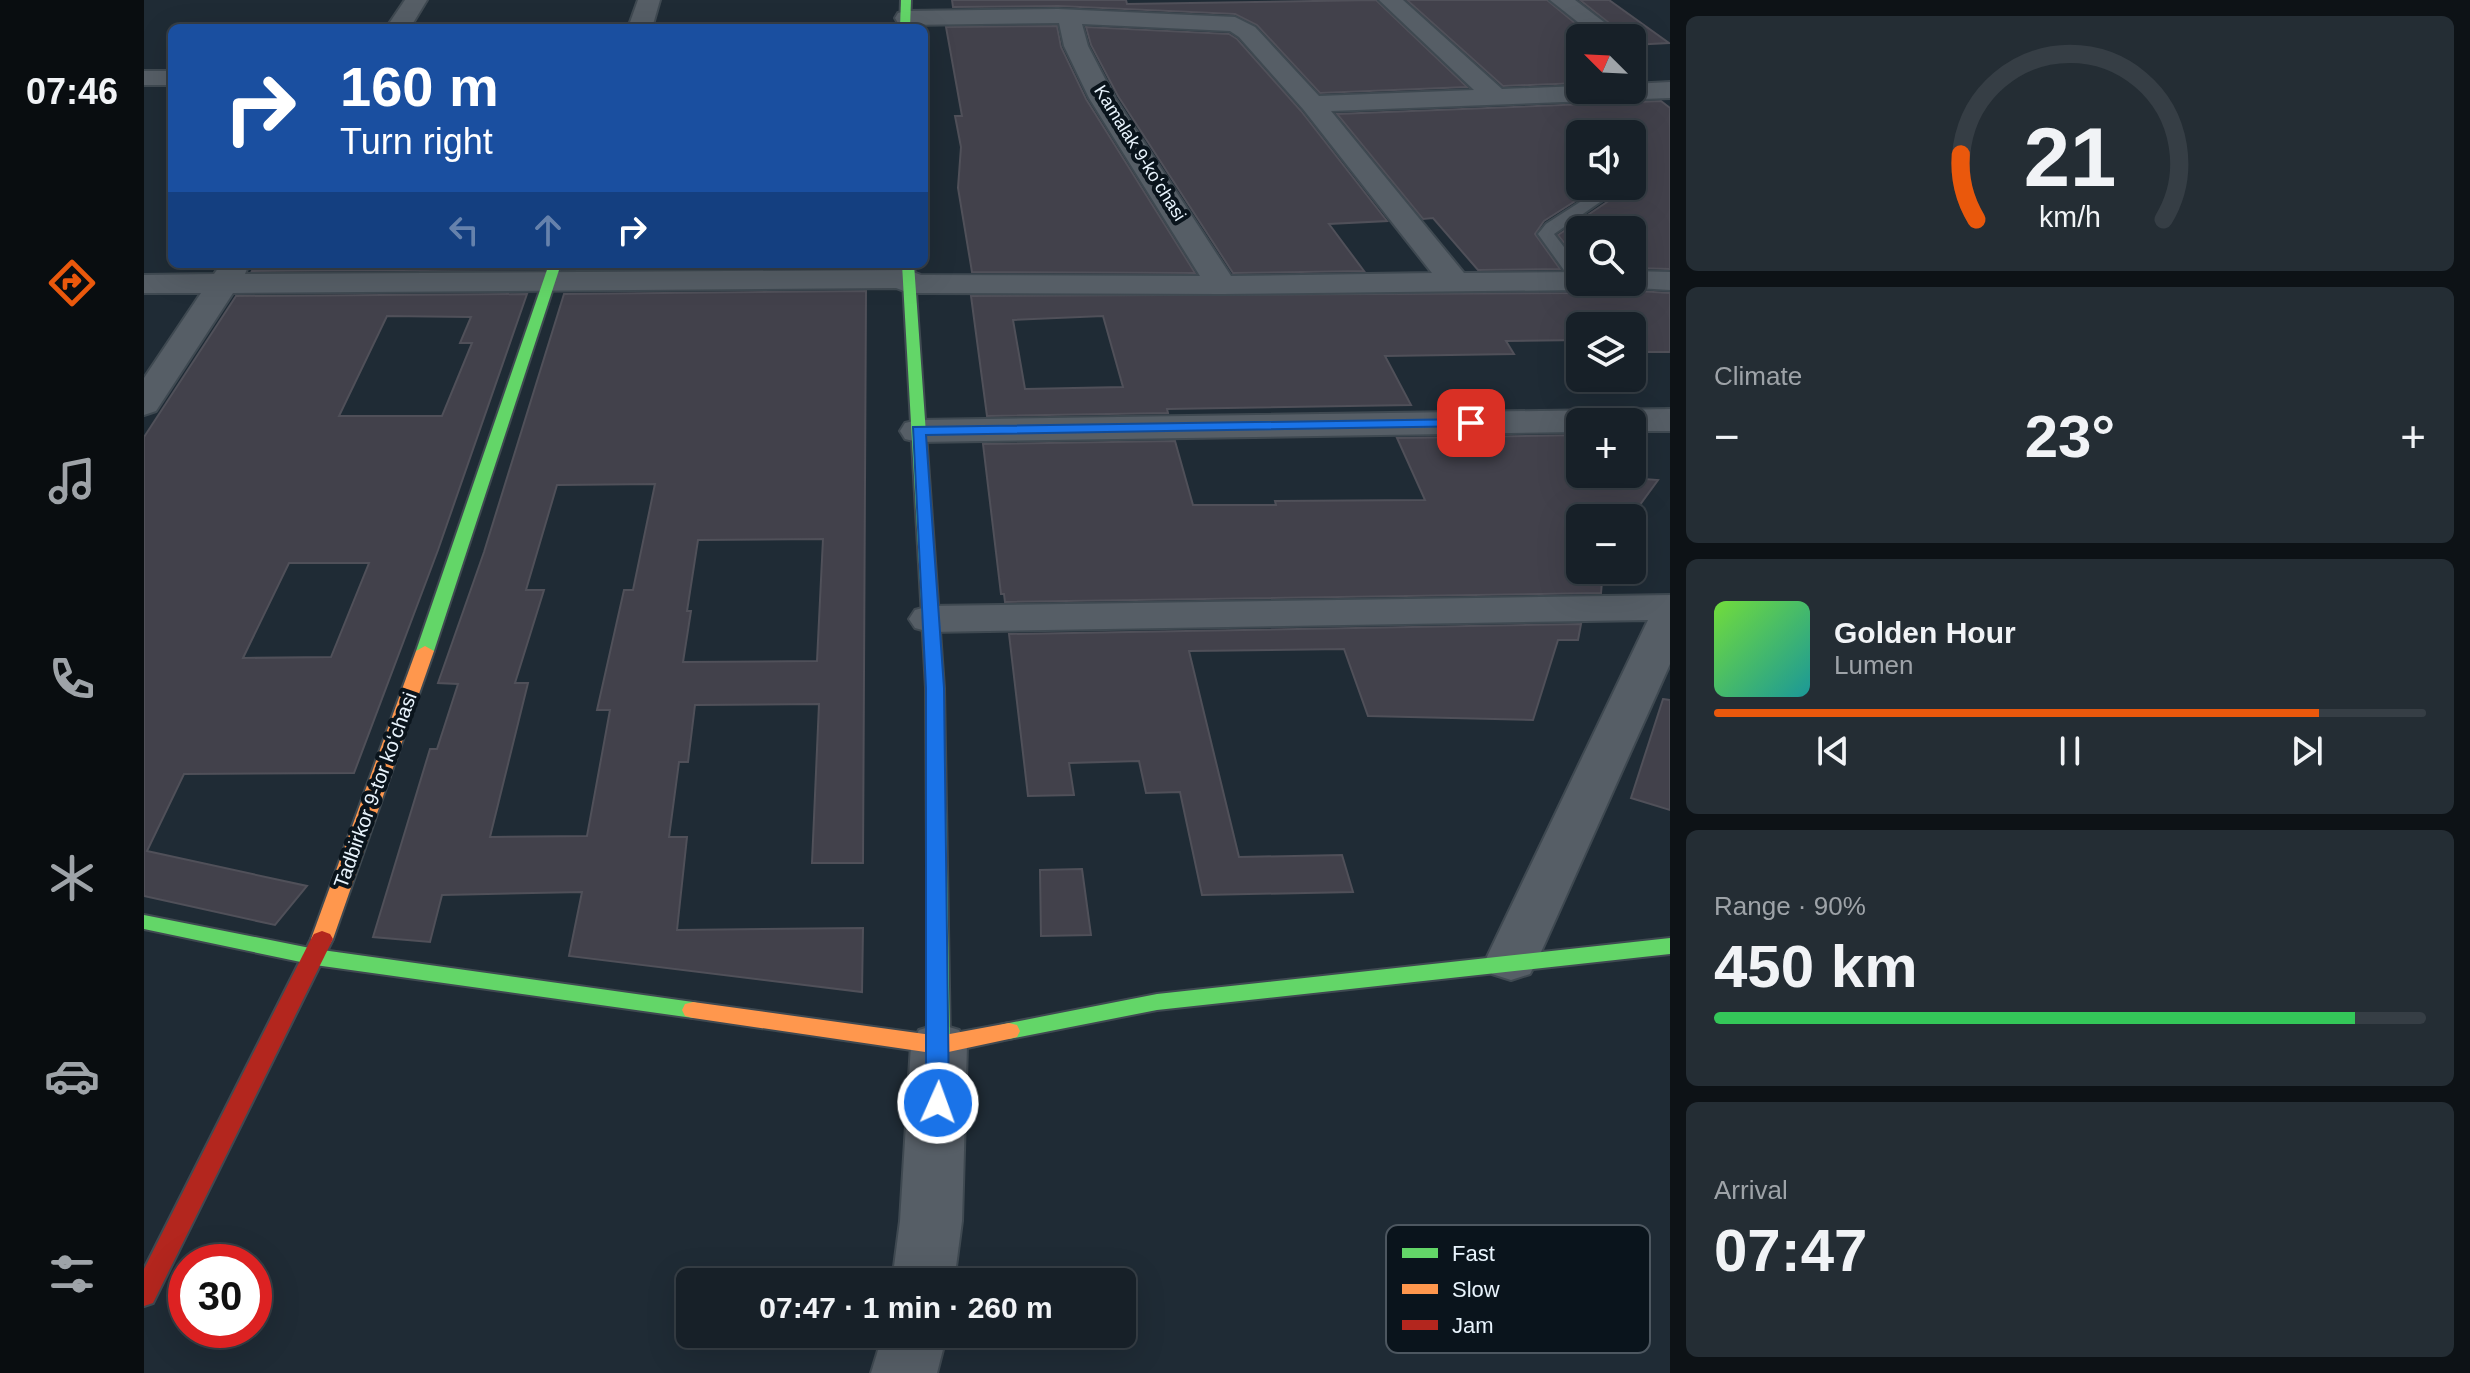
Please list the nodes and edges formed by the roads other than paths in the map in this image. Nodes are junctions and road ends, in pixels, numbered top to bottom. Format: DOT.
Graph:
graph roads {
  1 [pos="416,0"];
  2 [pos="649,0"];
  3 [pos="1390,0"];
  4 [pos="1561,0"];
  5 [pos="905,15"];
  6 [pos="1069,17"];
  7 [pos="401,24"];
  8 [pos="641,24"];
  9 [pos="1594,24"];
  10 [pos="144,78"];
  11 [pos="168,78"];
  12 [pos="1666,80"];
  13 [pos="1496,97"];
  14 [pos="1312,104"];
  15 [pos="1593,200"];
  16 [pos="1569,216"];
  17 [pos="1566,218"];
  18 [pos="1566,261"];
  19 [pos="552,272"];
  20 [pos="230,274"];
  21 [pos="908,276"];
  22 [pos="1566,280"];
  23 [pos="1646,280"];
  24 [pos="1670,281"];
  25 [pos="1455,282"];
  26 [pos="144,284"];
  27 [pos="1222,285"];
  28 [pos="144,404"];
  29 [pos="1670,420"];
  30 [pos="918,431"];
  31 [pos="1670,607"];
  32 [pos="1670,617"];
  33 [pos="930,619"];
  34 [pos="144,922"];
  35 [pos="1670,946"];
  36 [pos="315,957"];
  37 [pos="1511,961"];
  38 [pos="939,1045"];
  39 [pos="925,1268"];
  40 [pos="144,1295"];
  41 [pos="911,1348"];
  42 [pos="904,1373"];
  1 -- 7 [label="street"];
  2 -- 8 [label="street"];
  3 -- 13 [label="street"];
  4 -- 9 [label="street"];
  5 -- 6 [label="street"];
  6 -- 14 [label="street"];
  6 -- 27 [label="street, Kamalak 9-koʻchasi"];
  10 -- 11 [label="street"];
  12 -- 13 [label="street"];
  13 -- 14 [label="street"];
  14 -- 25 [label="street"];
  15 -- 16 [label="lane"];
  17 -- 18 [label="lane"];
  19 -- 20 [label="street"];
  19 -- 21 [label="street"];
  19 -- 36 [label="street, Tadbirkor 9-tor koʻchasi"];
  20 -- 26 [label="street"];
  20 -- 28 [label="street"];
  21 -- 27 [label="street"];
  21 -- 30 [label="street"];
  22 -- 25 [label="street"];
  23 -- 24 [label="street"];
  25 -- 27 [label="street"];
  29 -- 30 [label="street"];
  30 -- 33 [label="street"];
  31 -- 33 [label="street"];
  32 -- 37 [label="street"];
  33 -- 38 [label="street"];
  34 -- 36 [label="street"];
  35 -- 37 [label="street"];
  36 -- 38 [label="street"];
  36 -- 40 [label="street, Tadbirkor 9-tor koʻchasi"];
  37 -- 38 [label="street"];
  38 -- 39 [label="street"];
  41 -- 42 [label="street"];
}
